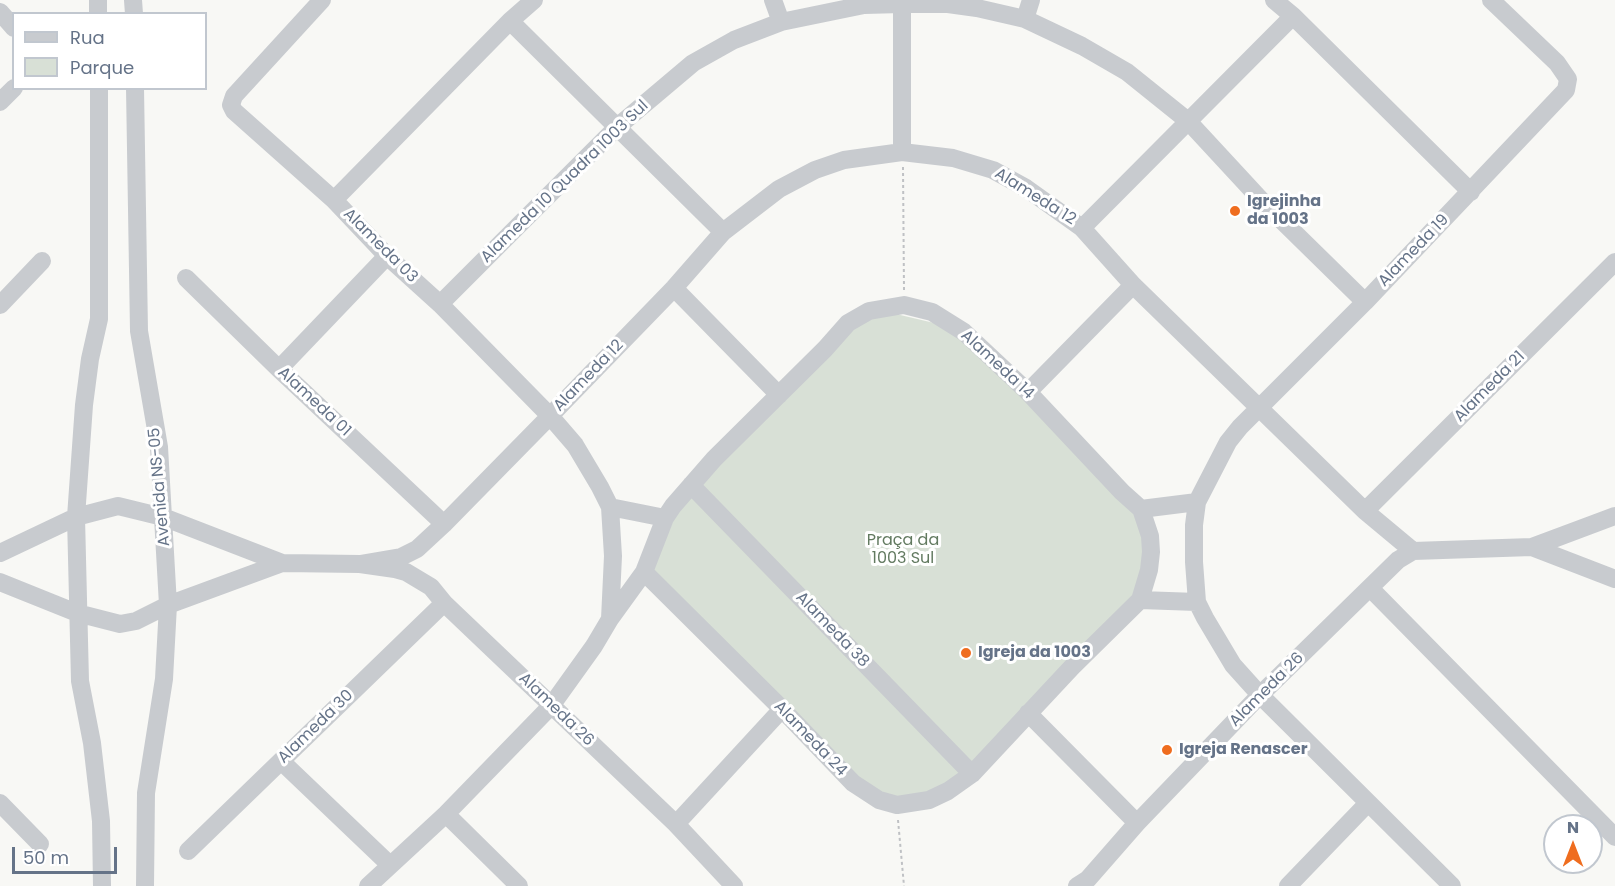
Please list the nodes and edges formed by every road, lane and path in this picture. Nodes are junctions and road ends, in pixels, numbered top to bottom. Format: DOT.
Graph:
graph roads {
  1 [pos="322,0"];
  2 [pos="534,0"];
  3 [pos="773,0"];
  4 [pos="1031,0"];
  5 [pos="1274,0"];
  6 [pos="1491,0"];
  7 [pos="902,4"];
  8 [pos="0,12"];
  9 [pos="1293,16"];
  10 [pos="1025,19"];
  11 [pos="510,21"];
  12 [pos="781,22"];
  13 [pos="12,26"];
  14 [pos="12,90"];
  15 [pos="99,90"];
  16 [pos="135,90"];
  17 [pos="0,102"];
  18 [pos="1188,122"];
  19 [pos="616,128"];
  20 [pos="902,152"];
  21 [pos="1470,192"];
  22 [pos="334,200"];
  23 [pos="1082,228"];
  24 [pos="723,232"];
  25 [pos="387,256"];
  26 [pos="42,261"];
  27 [pos="1615,262"];
  28 [pos="186,278"];
  29 [pos="1133,285"];
  30 [pos="674,288"];
  31 [pos="1365,302"];
  32 [pos="440,304"];
  33 [pos="0,305"];
  34 [pos="904,305"];
  35 [pos="279,369"];
  36 [pos="1028,392"];
  37 [pos="779,395"];
  38 [pos="1260,408"];
  39 [pos="550,416"];
  40 [pos="691,485"];
  41 [pos="1197,502"];
  42 [pos="610,507"];
  43 [pos="1141,509"];
  44 [pos="1365,511"];
  45 [pos="1615,516"];
  46 [pos="76,517"];
  47 [pos="163,517"];
  48 [pos="665,518"];
  49 [pos="444,524"];
  50 [pos="1532,547"];
  51 [pos="1413,551"];
  52 [pos="0,553"];
  53 [pos="282,563"];
  54 [pos="360,564"];
  55 [pos="644,573"];
  56 [pos="1615,579"];
  57 [pos="0,582"];
  58 [pos="1370,588"];
  59 [pos="1140,600"];
  60 [pos="1197,602"];
  61 [pos="444,603"];
  62 [pos="168,605"];
  63 [pos="77,613"];
  64 [pos="610,619"];
  65 [pos="1260,695"];
  66 [pos="551,706"];
  67 [pos="782,709"];
  68 [pos="1028,713"];
  69 [pos="280,761"];
  70 [pos="972,774"];
  71 [pos="0,803"];
  72 [pos="1368,803"];
  73 [pos="897,805"];
  74 [pos="446,814"];
  75 [pos="1137,823"];
  76 [pos="676,824"];
  77 [pos="1615,837"];
  78 [pos="40,844"];
  79 [pos="188,851"];
  80 [pos="390,865"];
  81 [pos="728,884"];
  82 [pos="1087,884"];
  83 [pos="102,886"];
  84 [pos="145,886"];
  85 [pos="368,886"];
  86 [pos="519,886"];
  87 [pos="904,886"];
  88 [pos="1288,886"];
  89 [pos="1452,886"];
  1 -- 22 [label="street, Alameda 03"];
  2 -- 11 [label="street"];
  3 -- 12 [label="street"];
  4 -- 10 [label="street"];
  5 -- 9 [label="street"];
  6 -- 21 [label="street, Alameda 19"];
  7 -- 10 [label="street, Alameda 10 Quadra 1003 Sul"];
  7 -- 12 [label="street, Alameda 10 Quadra 1003 Sul"];
  7 -- 20 [label="street"];
  8 -- 13 [label="street"];
  9 -- 18 [label="street"];
  9 -- 21 [label="street"];
  10 -- 18 [label="street, Alameda 10 Quadra 1003 Sul"];
  11 -- 19 [label="street"];
  11 -- 22 [label="street"];
  12 -- 19 [label="street, Alameda 10 Quadra 1003 Sul"];
  14 -- 17 [label="street"];
  15 -- 46 [label="street"];
  16 -- 47 [label="street, Avenida NS-05"];
  18 -- 23 [label="street"];
  18 -- 31 [label="street, Alameda 10 Quadra 1003 Sul"];
  19 -- 24 [label="street"];
  19 -- 32 [label="street, Alameda 10 Quadra 1003 Sul"];
  20 -- 23 [label="street, Alameda 12"];
  20 -- 24 [label="street, Alameda 12"];
  20 -- 34 [label="path"];
  21 -- 31 [label="street, Alameda 19"];
  22 -- 25 [label="street, Alameda 03"];
  23 -- 29 [label="street, Alameda 12"];
  24 -- 30 [label="street, Alameda 12"];
  25 -- 32 [label="street, Alameda 03"];
  25 -- 35 [label="street"];
  26 -- 33 [label="street"];
  27 -- 44 [label="street, Alameda 21"];
  28 -- 35 [label="street, Alameda 01"];
  29 -- 36 [label="street"];
  29 -- 38 [label="street, Alameda 12"];
  30 -- 37 [label="street"];
  30 -- 39 [label="street, Alameda 12"];
  31 -- 38 [label="street, Alameda 19"];
  32 -- 39 [label="street, Alameda 03"];
  34 -- 36 [label="street, Alameda 14"];
  34 -- 37 [label="street, Alameda 14"];
  35 -- 49 [label="street, Alameda 01"];
  36 -- 43 [label="street, Alameda 14"];
  37 -- 40 [label="street, Alameda 14"];
  38 -- 41 [label="street, Alameda 19"];
  38 -- 44 [label="street, Alameda 12"];
  39 -- 42 [label="street, Alameda 03"];
  39 -- 49 [label="street, Alameda 12"];
  40 -- 48 [label="street, Alameda 14"];
  40 -- 70 [label="street, Alameda 38"];
  41 -- 43 [label="street"];
  41 -- 60 [label="street"];
  42 -- 48 [label="street"];
  42 -- 64 [label="street"];
  43 -- 59 [label="street, Alameda 14"];
  44 -- 51 [label="street, Alameda 12"];
  45 -- 50 [label="street"];
  46 -- 47 [label="street"];
  46 -- 52 [label="street"];
  46 -- 63 [label="street"];
  47 -- 53 [label="street"];
  47 -- 62 [label="street, Avenida NS-05"];
  48 -- 55 [label="street, Alameda 14"];
  49 -- 54 [label="street, Alameda 12"];
  50 -- 51 [label="street"];
  50 -- 56 [label="street"];
  51 -- 58 [label="street, Alameda 26"];
  53 -- 54 [label="street"];
  53 -- 62 [label="street"];
  54 -- 61 [label="street, Alameda 26"];
  55 -- 64 [label="street"];
  55 -- 67 [label="street, Alameda 24"];
  57 -- 63 [label="street"];
  58 -- 65 [label="street, Alameda 26"];
  58 -- 77 [label="street"];
  59 -- 60 [label="street"];
  59 -- 68 [label="street"];
  60 -- 65 [label="street"];
  61 -- 66 [label="street, Alameda 26"];
  61 -- 69 [label="street, Alameda 30"];
  62 -- 63 [label="street"];
  62 -- 84 [label="street, Avenida NS-05"];
  63 -- 83 [label="street"];
  64 -- 66 [label="street"];
  65 -- 72 [label="street"];
  65 -- 75 [label="street, Alameda 26"];
  66 -- 74 [label="street"];
  66 -- 76 [label="street, Alameda 26"];
  67 -- 73 [label="street, Alameda 24"];
  67 -- 76 [label="street"];
  68 -- 70 [label="street"];
  68 -- 75 [label="street"];
  69 -- 79 [label="street, Alameda 30"];
  69 -- 80 [label="street"];
  70 -- 73 [label="street"];
  71 -- 78 [label="street"];
  72 -- 88 [label="street"];
  72 -- 89 [label="street"];
  73 -- 87 [label="path"];
  74 -- 80 [label="street"];
  74 -- 86 [label="street"];
  75 -- 82 [label="street, Alameda 26"];
  76 -- 81 [label="street, Alameda 26"];
  80 -- 85 [label="street"];
}
